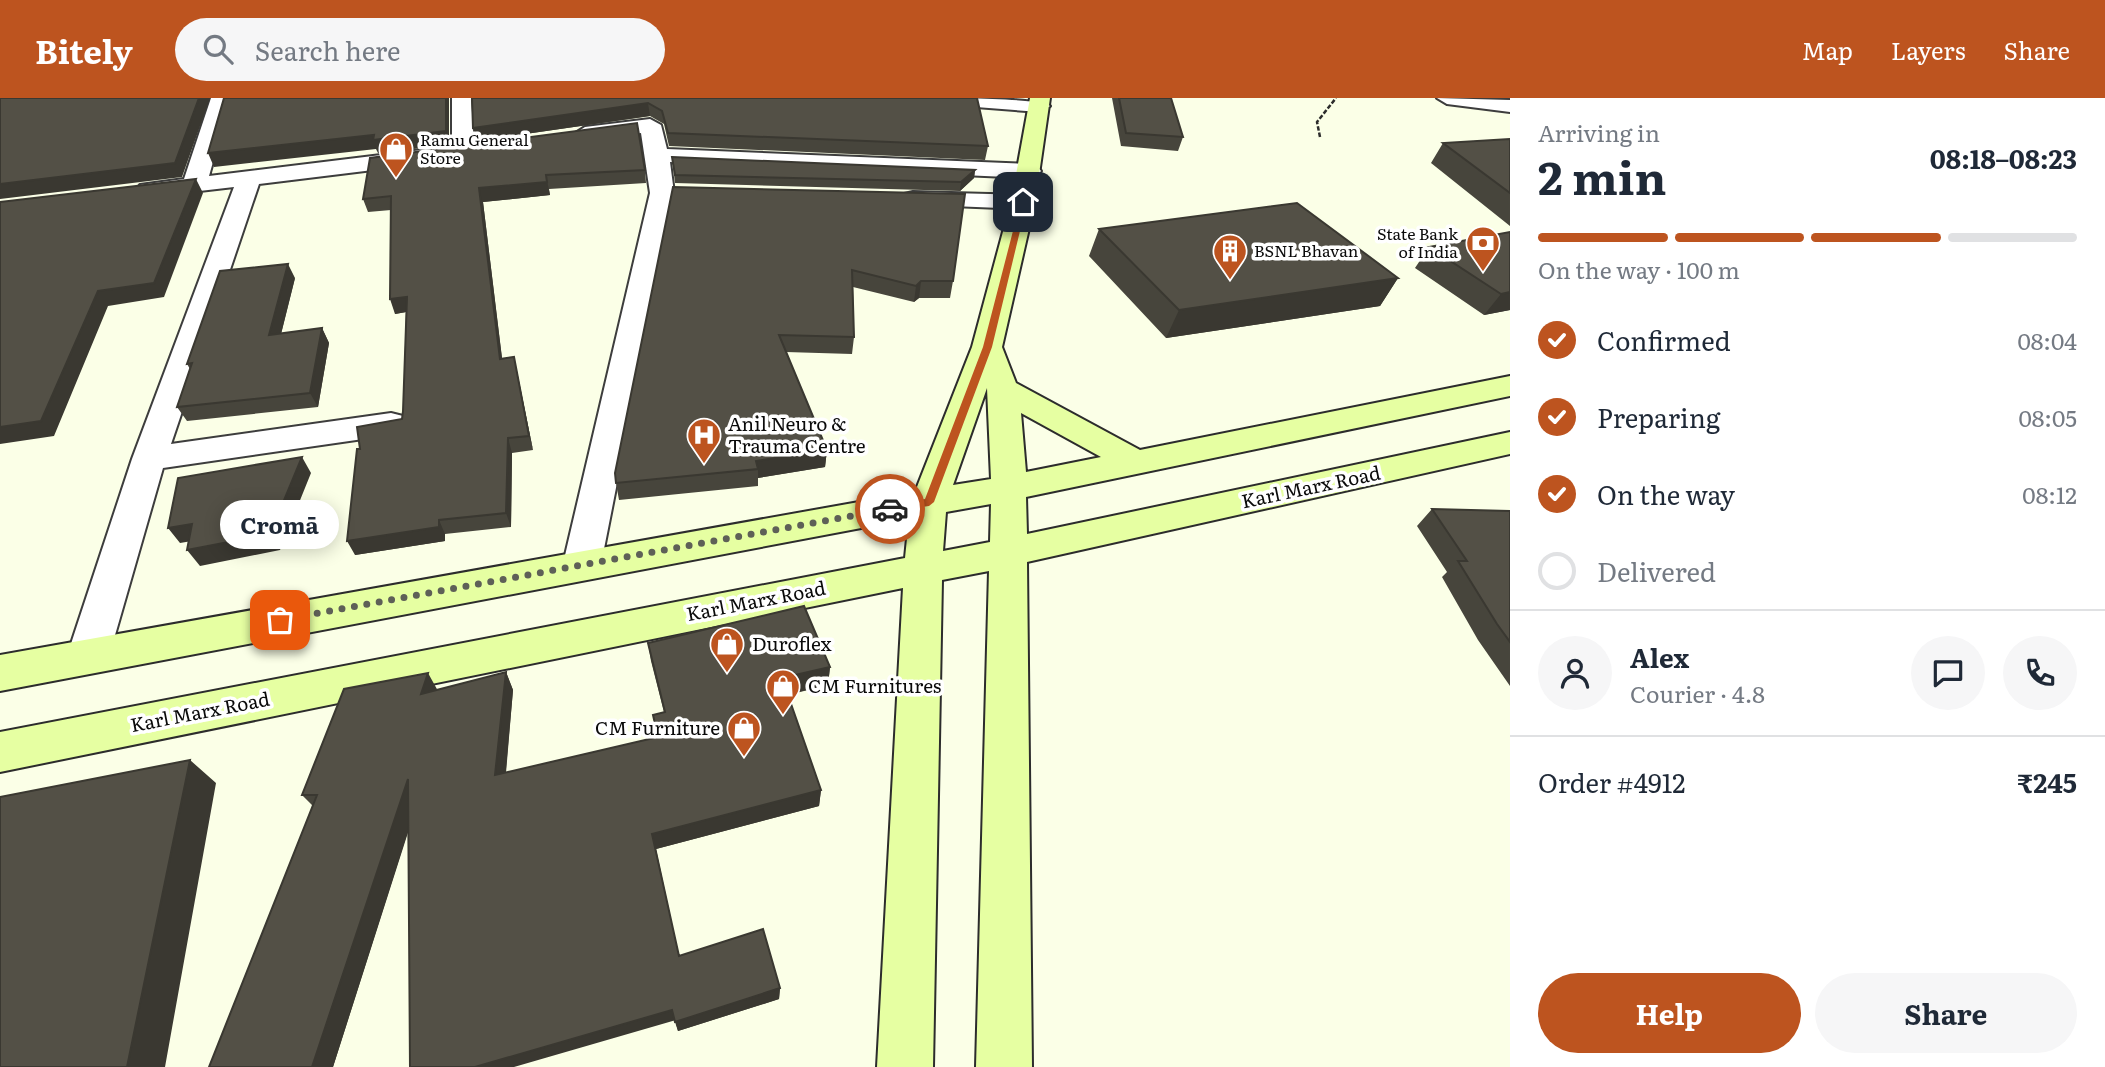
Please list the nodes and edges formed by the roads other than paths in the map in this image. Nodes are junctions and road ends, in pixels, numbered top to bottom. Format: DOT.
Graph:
graph roads {
  1 [pos="221,98"];
  2 [pos="462,98"];
  3 [pos="937,98"];
  4 [pos="1447,98"];
  5 [pos="1040,102"];
  6 [pos="1510,106"];
  7 [pos="556,139"];
  8 [pos="490,148"];
  9 [pos="463,152"];
  10 [pos="658,155"];
  11 [pos="1029,171"];
  12 [pos="249,179"];
  13 [pos="194,185"];
  14 [pos="125,193"];
  15 [pos="662,193"];
  16 [pos="689,194"];
  17 [pos="890,199"];
  18 [pos="1023,202"];
  19 [pos="988,347"];
  20 [pos="1510,386"];
  21 [pos="1003,389"];
  22 [pos="391,424"];
  23 [pos="1510,443"];
  24 [pos="149,459"];
  25 [pos="1136,462"];
  26 [pos="1009,488"];
  27 [pos="929,502"];
  28 [pos="1006,553"];
  29 [pos="582,564"];
  30 [pos="923,568"];
  31 [pos="88,656"];
  32 [pos="0,673"];
  33 [pos="0,752"];
  34 [pos="897,1065"];
  35 [pos="1004,1067"];
  1 -- 13 [label="street"];
  2 -- 9 [label="street"];
  3 -- 5 [label="street"];
  4 -- 6 [label="street"];
  5 -- 11 [label="main road"];
  7 -- 10 [label="street"];
  8 -- 9 [label="street"];
  9 -- 12 [label="street"];
  10 -- 11 [label="street"];
  10 -- 15 [label="street"];
  11 -- 18 [label="main road"];
  12 -- 13 [label="street"];
  12 -- 24 [label="street"];
  13 -- 14 [label="street"];
  15 -- 16 [label="street"];
  15 -- 29 [label="street"];
  17 -- 18 [label="street"];
  18 -- 19 [label="main road"];
  19 -- 21 [label="main road"];
  19 -- 27 [label="main road"];
  20 -- 25 [label="main road"];
  21 -- 25 [label="main road"];
  21 -- 26 [label="main road"];
  22 -- 24 [label="street"];
  23 -- 28 [label="main road, Karl Marx Road"];
  24 -- 31 [label="street"];
  25 -- 26 [label="main road"];
  26 -- 27 [label="main road"];
  26 -- 28 [label="main road"];
  27 -- 29 [label="main road"];
  27 -- 30 [label="main road"];
  28 -- 30 [label="main road, Karl Marx Road"];
  28 -- 35 [label="main road"];
  29 -- 31 [label="main road"];
  30 -- 33 [label="main road, Karl Marx Road"];
  30 -- 34 [label="main road"];
  31 -- 32 [label="main road"];
}
